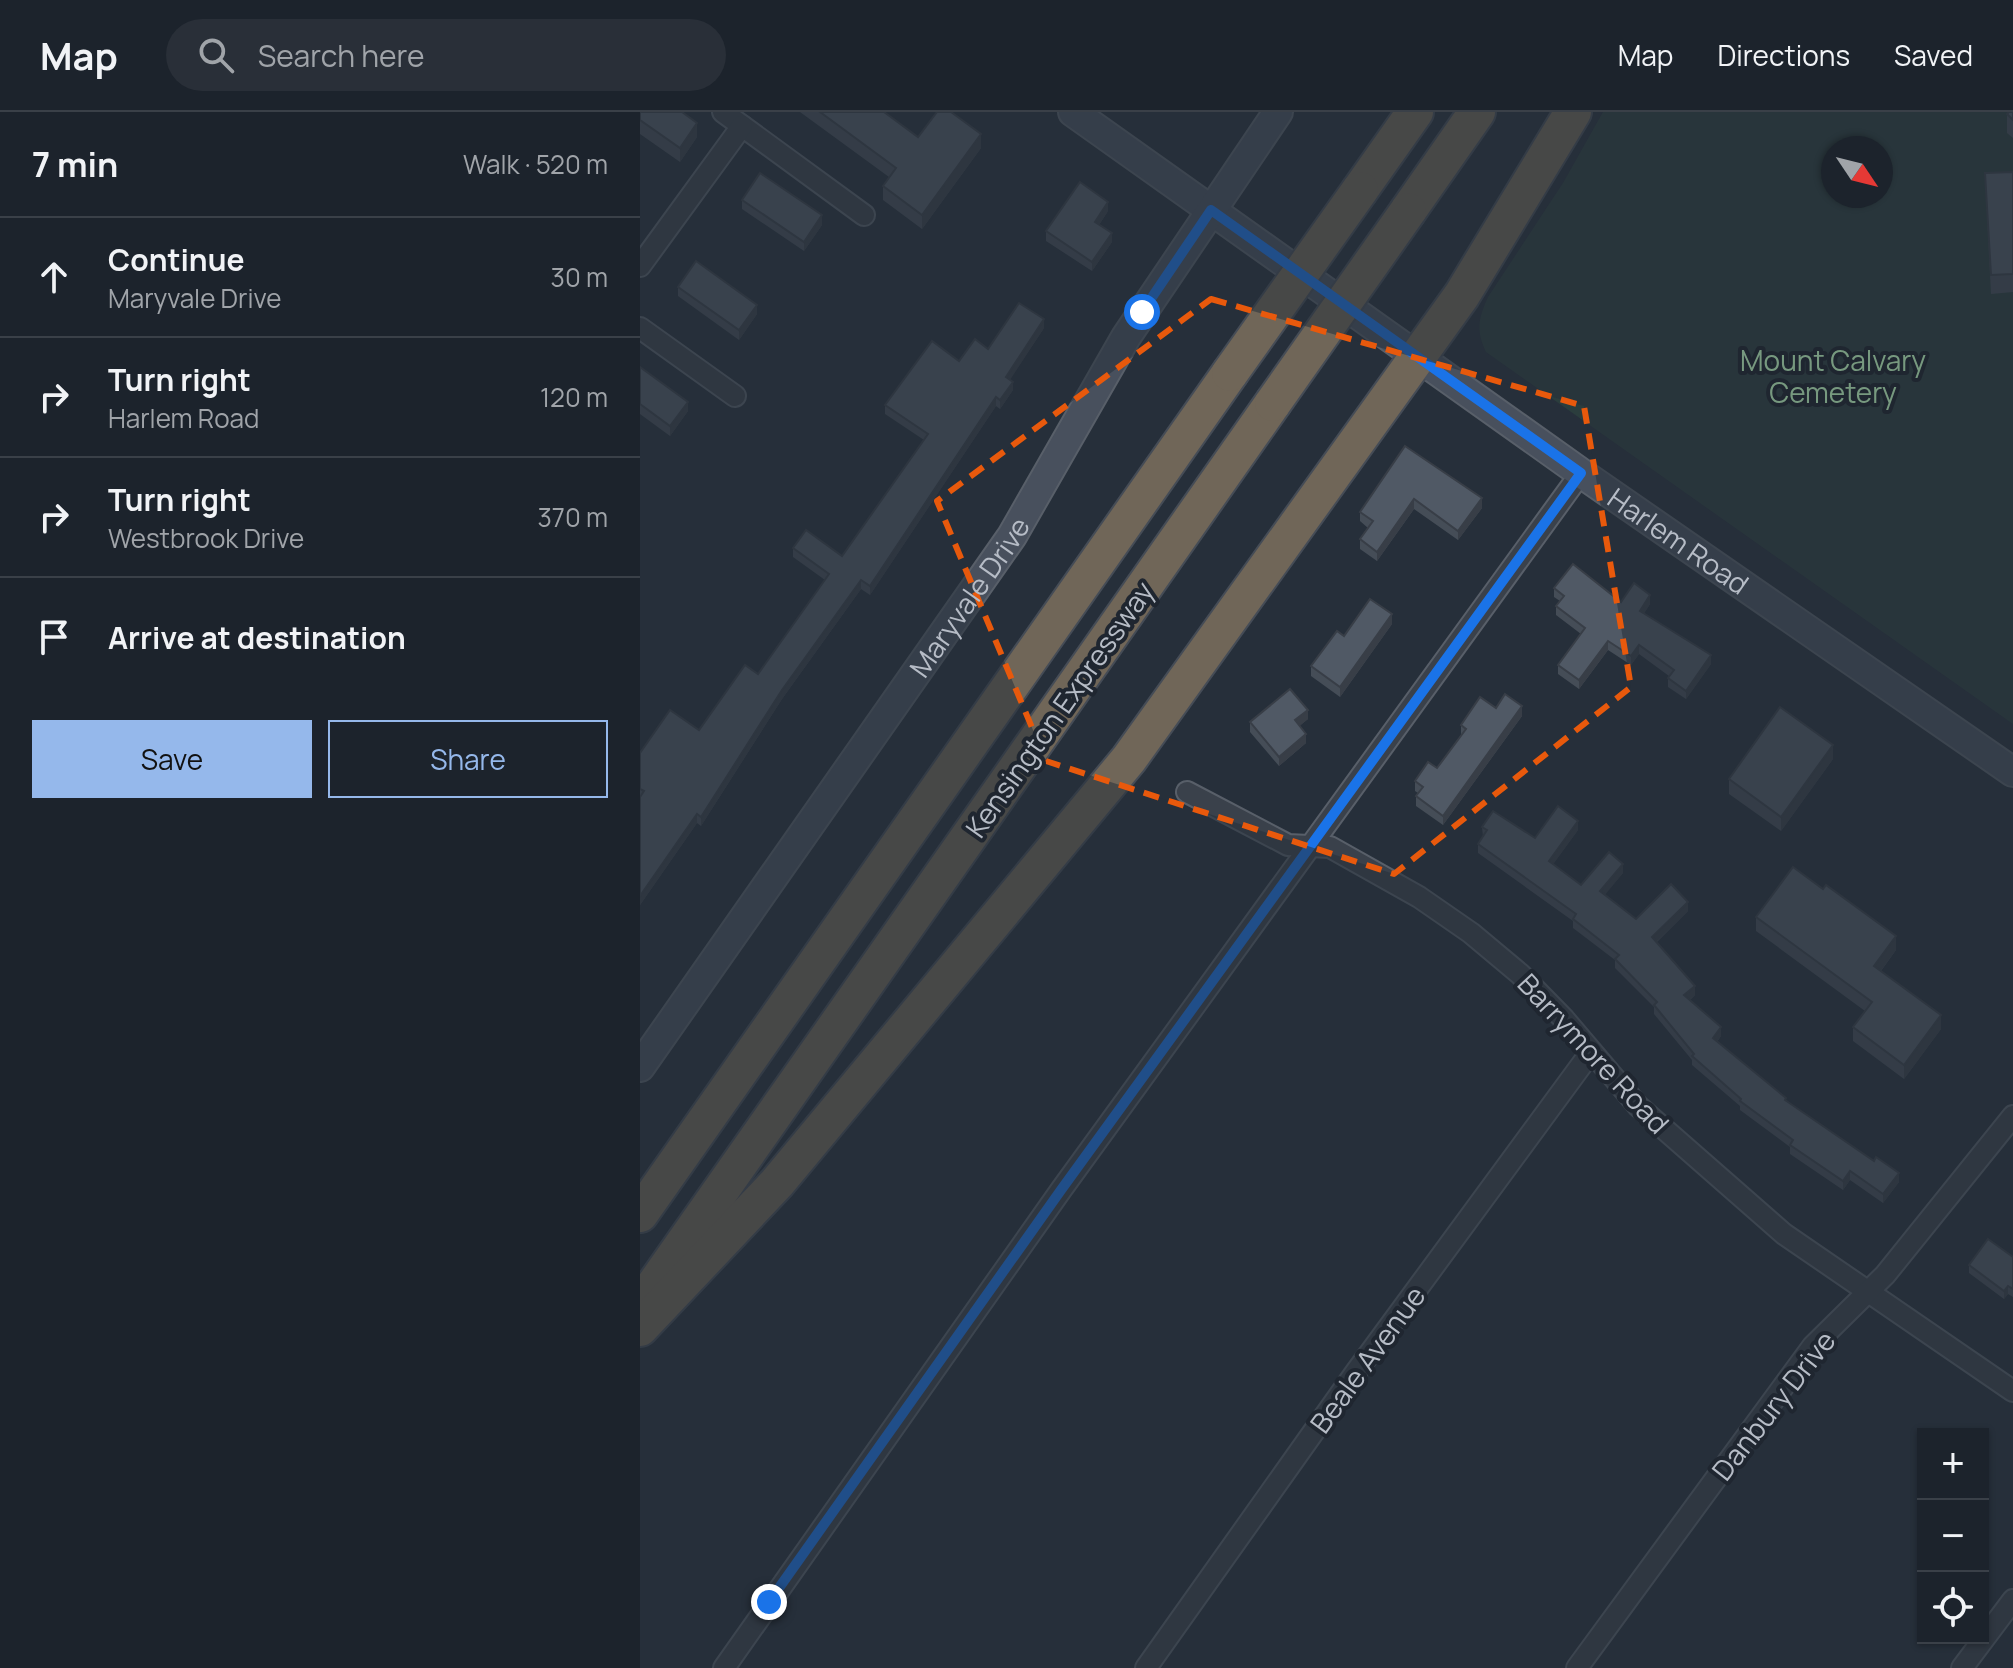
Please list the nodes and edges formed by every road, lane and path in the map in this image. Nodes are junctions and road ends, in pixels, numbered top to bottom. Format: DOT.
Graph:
graph roads {
  1 [pos="723,112"];
  2 [pos="1073,112"];
  3 [pos="1278,112"];
  4 [pos="1415,112"];
  5 [pos="1477,112"];
  6 [pos="1573,112"];
  7 [pos="742,126"];
  8 [pos="1211,210"];
  9 [pos="864,215"];
  10 [pos="640,266"];
  11 [pos="640,328"];
  12 [pos="1418,358"];
  13 [pos="735,396"];
  14 [pos="1581,473"];
  15 [pos="2013,772"];
  16 [pos="1187,792"];
  17 [pos="1312,845"];
  18 [pos="1591,1052"];
  19 [pos="640,1067"];
  20 [pos="2013,1116"];
  21 [pos="640,1214"];
  22 [pos="1868,1292"];
  23 [pos="640,1306"];
  24 [pos="640,1328"];
  25 [pos="2013,1391"];
  26 [pos="2013,1600"];
  27 [pos="1970,1665"];
  28 [pos="724,1668"];
  29 [pos="1146,1668"];
  30 [pos="1577,1668"];
  1 -- 7 [label="street"];
  2 -- 8 [label="main road, Harlem Road"];
  3 -- 8 [label="main road, Maryvale Drive"];
  4 -- 21 [label="highway, Kensington Expressway, bridge"];
  5 -- 23 [label="highway, Kensington Expressway, bridge"];
  6 -- 12 [label="highway"];
  7 -- 9 [label="street"];
  7 -- 10 [label="street"];
  8 -- 12 [label="main road, Harlem Road"];
  8 -- 19 [label="main road, Maryvale Drive"];
  11 -- 13 [label="street"];
  12 -- 14 [label="main road, Harlem Road"];
  12 -- 24 [label="highway"];
  14 -- 15 [label="main road, Harlem Road"];
  14 -- 17 [label="street"];
  16 -- 17 [label="street, Barrymore Road"];
  17 -- 18 [label="street, Barrymore Road"];
  17 -- 28 [label="street"];
  18 -- 22 [label="street, Barrymore Road"];
  18 -- 29 [label="street, Beale Avenue"];
  20 -- 22 [label="street, Danbury Drive"];
  22 -- 25 [label="street, Barrymore Road"];
  22 -- 30 [label="street, Danbury Drive"];
  26 -- 27 [label="street"];
}
